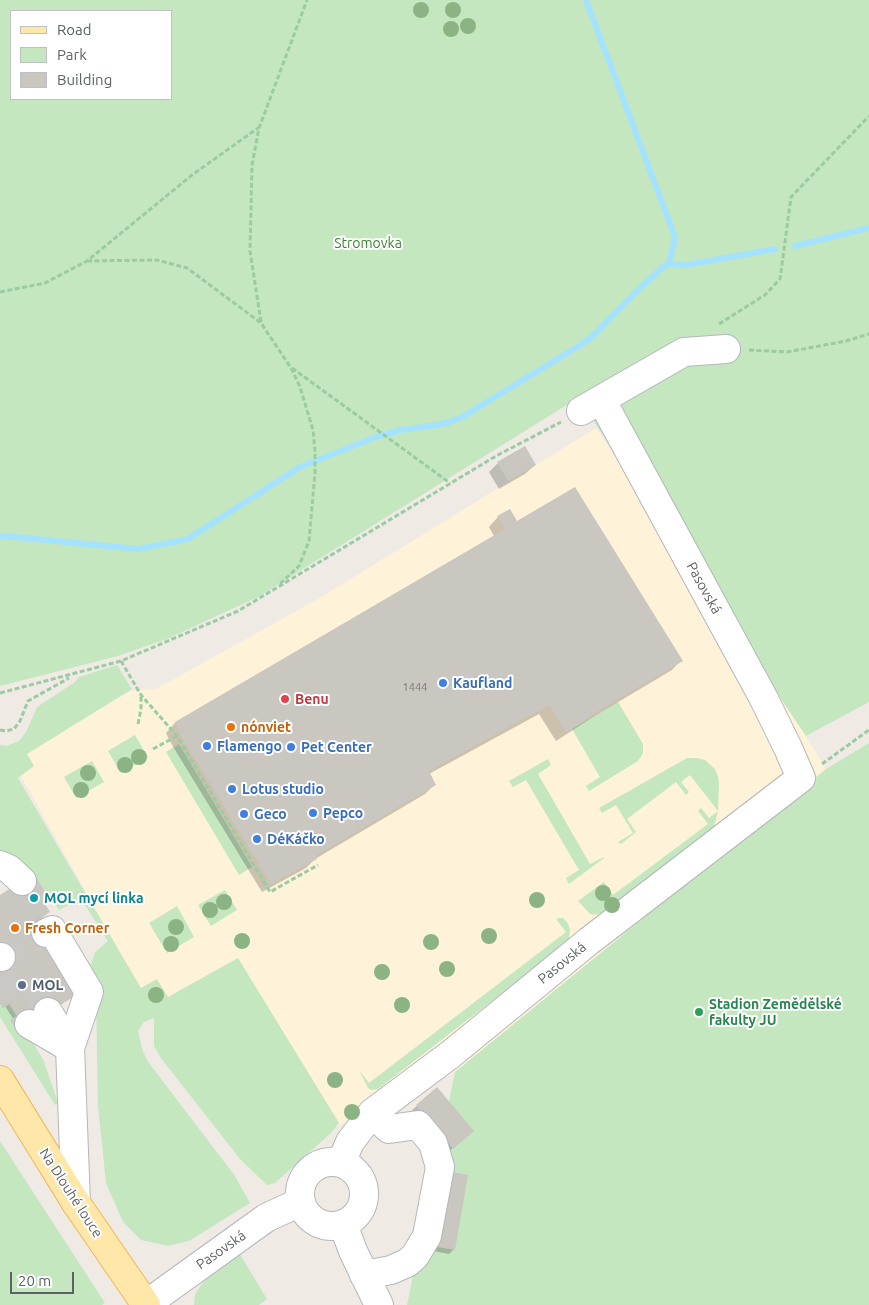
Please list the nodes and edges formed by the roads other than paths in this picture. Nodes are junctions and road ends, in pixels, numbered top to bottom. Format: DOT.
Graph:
graph roads {
  1 [pos="719,339"];
  2 [pos="0,865"];
  3 [pos="22,881"];
  4 [pos="47,926"];
  5 [pos="39,1018"];
  6 [pos="70,1048"];
  7 [pos="0,1080"];
  8 [pos="372,1112"];
  9 [pos="341,1163"];
  10 [pos="300,1202"];
  11 [pos="76,1203"];
  12 [pos="342,1224"];
  13 [pos="364,1275"];
  14 [pos="145,1305"];
  15 [pos="379,1305"];
  1 -- 8 [label="street, Pasovská"];
  2 -- 3 [label="street"];
  4 -- 6 [label="street"];
  5 -- 6 [label="street"];
  6 -- 11 [label="street"];
  7 -- 11 [label="main road, Na Dlouhé louce"];
  8 -- 9 [label="street, Pasovská"];
  8 -- 13 [label="street"];
  9 -- 10 [label="street"];
  9 -- 12 [label="street"];
  10 -- 12 [label="street"];
  10 -- 14 [label="street, Pasovská"];
  11 -- 14 [label="main road, Na Dlouhé louce"];
  12 -- 13 [label="street"];
  13 -- 15 [label="street"];
}
